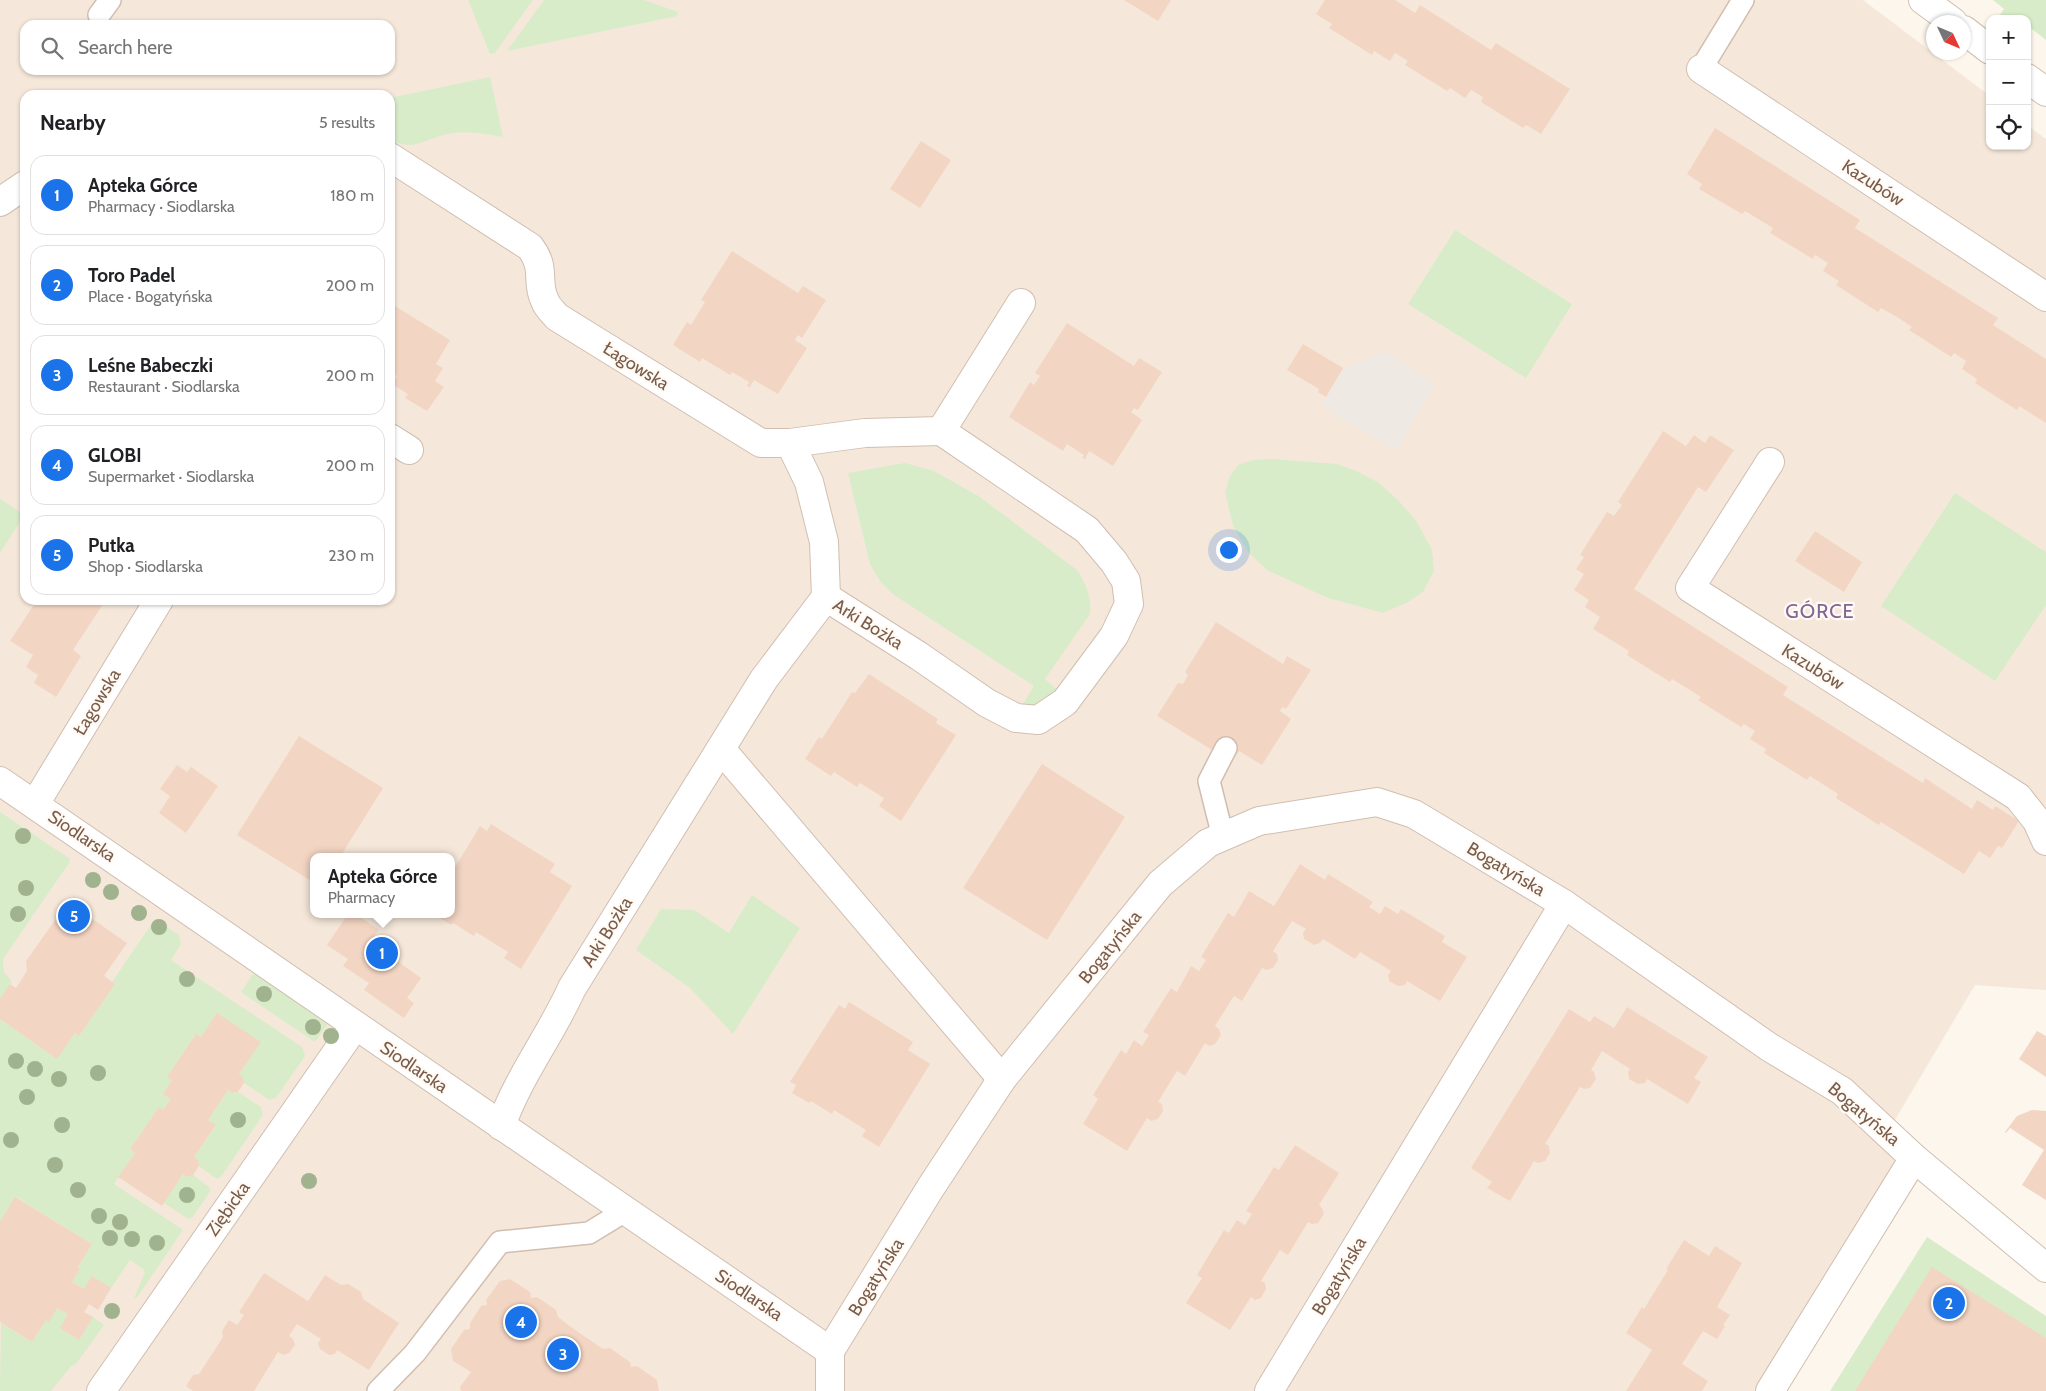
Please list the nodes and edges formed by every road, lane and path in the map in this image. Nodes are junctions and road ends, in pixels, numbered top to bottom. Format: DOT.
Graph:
graph roads {
  1 [pos="1743,0"];
  2 [pos="1923,0"];
  3 [pos="1943,15"];
  4 [pos="1971,35"];
  5 [pos="1986,47"];
  6 [pos="1701,69"];
  7 [pos="2031,81"];
  8 [pos="2046,92"];
  9 [pos="395,160"];
  10 [pos="20,188"];
  11 [pos="0,202"];
  12 [pos="2046,297"];
  13 [pos="1021,303"];
  14 [pos="941,431"];
  15 [pos="790,443"];
  16 [pos="1770,462"];
  17 [pos="826,597"];
  18 [pos="156,605"];
  19 [pos="1226,748"];
  20 [pos="721,749"];
  21 [pos="0,781"];
  22 [pos="35,804"];
  23 [pos="1223,837"];
  24 [pos="2046,841"];
  25 [pos="1564,904"];
  26 [pos="356,1026"];
  27 [pos="1002,1079"];
  28 [pos="501,1126"];
  29 [pos="1914,1158"];
  30 [pos="625,1211"];
  31 [pos="2046,1268"];
  32 [pos="830,1351"];
  33 [pos="100,1391"];
  34 [pos="378,1391"];
  35 [pos="830,1391"];
  36 [pos="1269,1391"];
  37 [pos="1770,1391"];
  1 -- 6 [label="lane"];
  2 -- 3 [label="street"];
  4 -- 5 [label="street"];
  6 -- 12 [label="street, Kazubów"];
  7 -- 8 [label="street"];
  9 -- 15 [label="street, Łagowska"];
  10 -- 11 [label="street"];
  13 -- 14 [label="street"];
  14 -- 15 [label="street"];
  14 -- 17 [label="street, Arki Bożka"];
  15 -- 17 [label="street"];
  16 -- 24 [label="street, Kazubów"];
  17 -- 20 [label="street, Arki Bożka"];
  18 -- 22 [label="street, Łagowska"];
  19 -- 23 [label="lane"];
  20 -- 27 [label="street"];
  20 -- 28 [label="street, Arki Bożka"];
  21 -- 22 [label="street, Siodlarska"];
  22 -- 26 [label="street, Siodlarska"];
  23 -- 25 [label="street, Bogatyńska"];
  23 -- 27 [label="street, Bogatyńska"];
  25 -- 29 [label="street, Bogatyńska"];
  25 -- 36 [label="street, Bogatyńska"];
  26 -- 28 [label="street, Siodlarska"];
  26 -- 33 [label="street, Ziębicka"];
  27 -- 32 [label="street, Bogatyńska"];
  28 -- 30 [label="street, Siodlarska"];
  29 -- 31 [label="street, Bogatyńska"];
  29 -- 37 [label="street, Bogatyńska"];
  30 -- 32 [label="street, Siodlarska"];
  30 -- 34 [label="lane"];
  32 -- 35 [label="street"];
}
